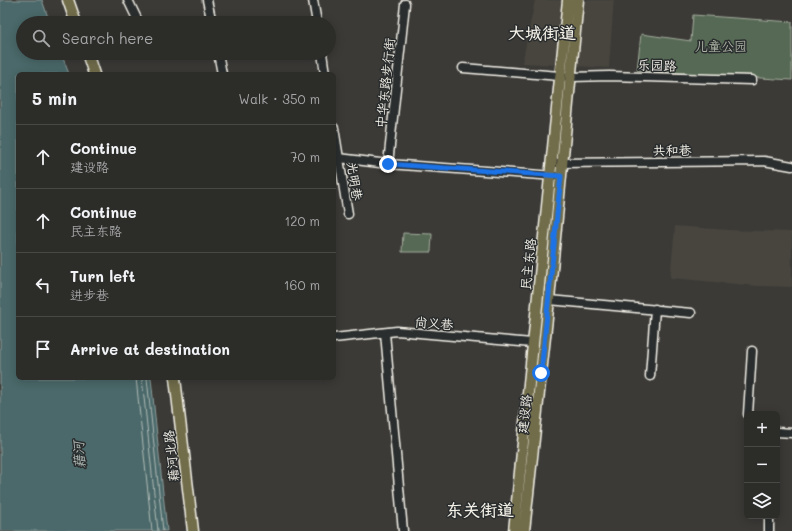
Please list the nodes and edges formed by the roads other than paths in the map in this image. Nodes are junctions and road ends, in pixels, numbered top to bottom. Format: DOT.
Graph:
graph roads {
  1 [pos="68,0"];
  2 [pos="76,0"];
  3 [pos="128,0"];
  4 [pos="207,0"];
  5 [pos="313,0"];
  6 [pos="568,0"];
  7 [pos="578,0"];
  8 [pos="405,4"];
  9 [pos="74,16"];
  10 [pos="82,16"];
  11 [pos="136,16"];
  12 [pos="210,16"];
  13 [pos="316,16"];
  14 [pos="89,60"];
  15 [pos="96,60"];
  16 [pos="219,60"];
  17 [pos="323,60"];
  18 [pos="463,68"];
  19 [pos="93,72"];
  20 [pos="100,72"];
  21 [pos="222,72"];
  22 [pos="325,72"];
  23 [pos="566,77"];
  24 [pos="752,80"];
  25 [pos="336,140"];
  26 [pos="339,158"];
  27 [pos="558,163"];
  28 [pos="388,164"];
  29 [pos="792,166"];
  30 [pos="556,176"];
  31 [pos="348,214"];
  32 [pos="550,300"];
  33 [pos="654,309"];
  34 [pos="691,312"];
  35 [pos="385,333"];
  36 [pos="336,338"];
  37 [pos="532,343"];
  38 [pos="752,351"];
  39 [pos="650,376"];
  40 [pos="175,380"];
  41 [pos="182,380"];
  42 [pos="748,411"];
  43 [pos="780,432"];
  44 [pos="792,433"];
  45 [pos="769,519"];
  46 [pos="192,531"];
  47 [pos="199,531"];
  48 [pos="403,531"];
  49 [pos="514,531"];
  50 [pos="524,531"];
  51 [pos="768,531"];
  1 -- 9 [label="main road"];
  2 -- 10 [label="main road"];
  3 -- 11 [label="street"];
  4 -- 12 [label="street"];
  5 -- 13 [label="street"];
  6 -- 23 [label="main road, 民主东路"];
  7 -- 23 [label="main road, 民主东路"];
  8 -- 28 [label="street, 中华东路步行街"];
  14 -- 19 [label="main road"];
  15 -- 20 [label="main road"];
  16 -- 21 [label="street"];
  17 -- 22 [label="street"];
  18 -- 23 [label="street, 乐园路"];
  23 -- 24 [label="street, 乐园路"];
  23 -- 27 [label="main road, 民主东路"];
  25 -- 26 [label="street, 光明巷"];
  26 -- 28 [label="street"];
  26 -- 31 [label="street, 光明巷"];
  27 -- 29 [label="street, 共和巷"];
  27 -- 30 [label="main road, 民主东路"];
  28 -- 30 [label="street"];
  30 -- 32 [label="main road, 民主东路"];
  30 -- 37 [label="main road, 民主东路"];
  32 -- 33 [label="street"];
  32 -- 50 [label="main road, 建设路"];
  33 -- 34 [label="street"];
  33 -- 39 [label="street"];
  35 -- 36 [label="street, 尚义巷"];
  35 -- 37 [label="street, 尚义巷"];
  35 -- 48 [label="street"];
  37 -- 49 [label="main road, 民主东路"];
  38 -- 42 [label="street"];
  40 -- 46 [label="main road, 藉河北路"];
  41 -- 47 [label="main road, 藉河北路"];
  43 -- 44 [label="street"];
  45 -- 51 [label="street"];
}
